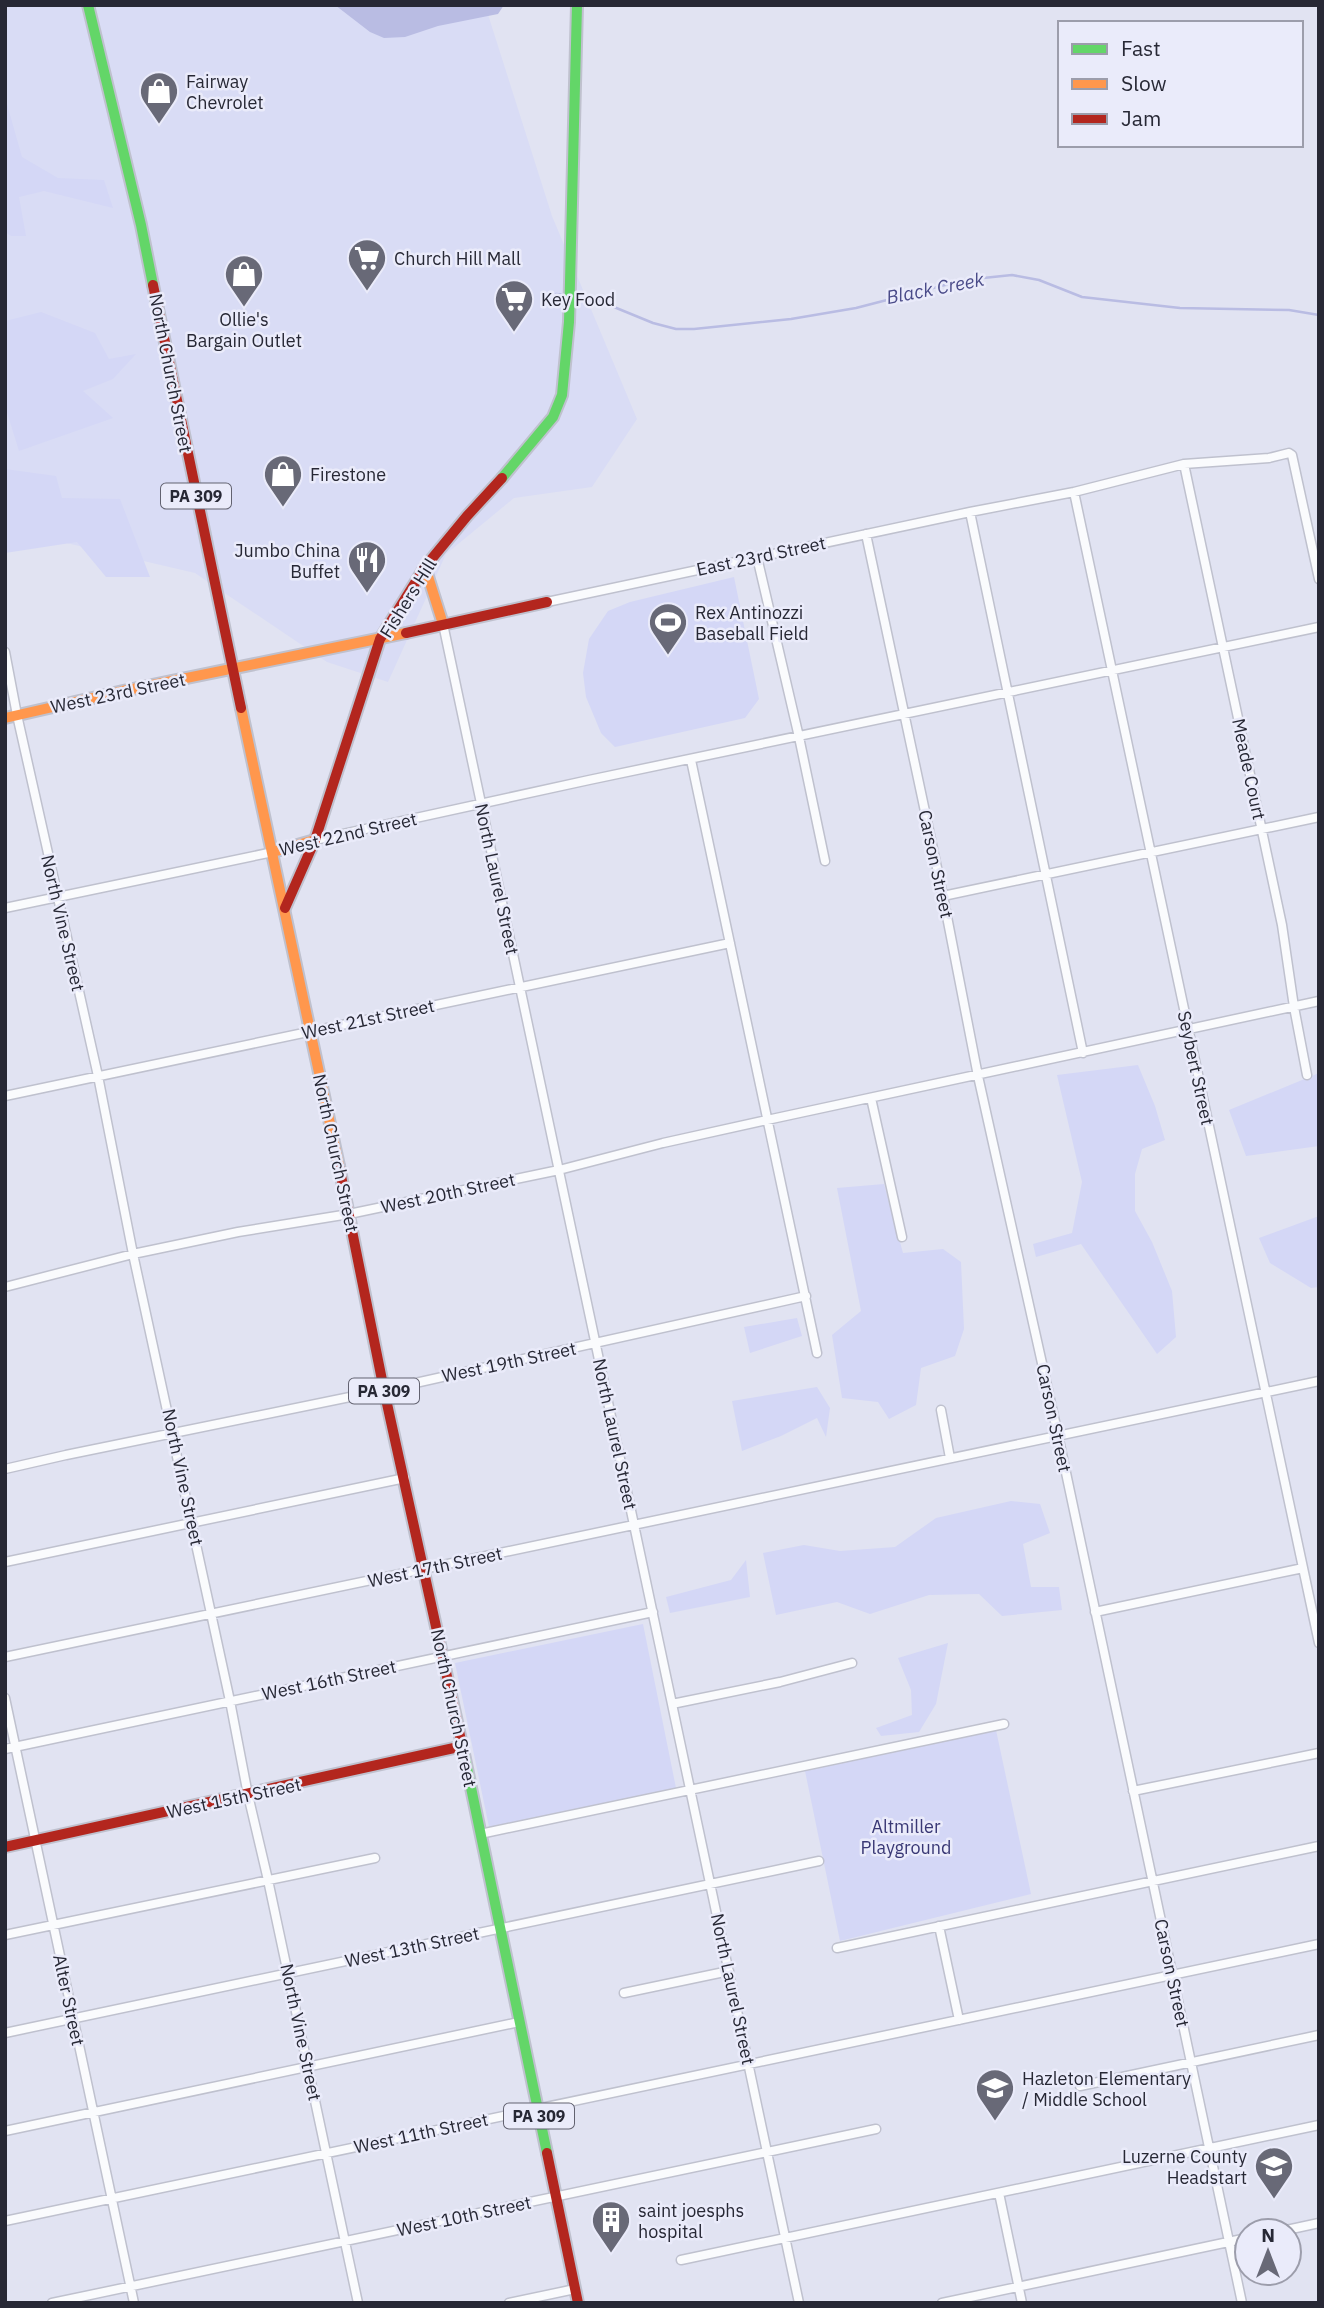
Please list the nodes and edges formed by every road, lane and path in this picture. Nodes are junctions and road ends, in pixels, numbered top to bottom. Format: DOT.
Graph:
graph roads {
  1 [pos="89,5"];
  2 [pos="577,5"];
  3 [pos="1184,464"];
  4 [pos="1074,492"];
  5 [pos="970,512"];
  6 [pos="866,534"];
  7 [pos="757,557"];
  8 [pos="425,566"];
  9 [pos="1319,579"];
  10 [pos="547,602"];
  11 [pos="443,624"];
  12 [pos="1319,627"];
  13 [pos="380,639"];
  14 [pos="1223,648"];
  15 [pos="5,653"];
  16 [pos="232,669"];
  17 [pos="1112,671"];
  18 [pos="1008,693"];
  19 [pos="905,715"];
  20 [pos="11,716"];
  21 [pos="799,737"];
  22 [pos="691,760"];
  23 [pos="481,803"];
  24 [pos="1319,817"];
  25 [pos="1261,829"];
  26 [pos="315,841"];
  27 [pos="273,852"];
  28 [pos="1151,852"];
  29 [pos="825,861"];
  30 [pos="1047,874"];
  31 [pos="57,896"];
  32 [pos="943,896"];
  33 [pos="5,908"];
  34 [pos="285,908"];
  35 [pos="730,943"];
  36 [pos="520,987"];
  37 [pos="1319,1001"];
  38 [pos="1294,1006"];
  39 [pos="311,1031"];
  40 [pos="1188,1031"];
  41 [pos="1083,1053"];
  42 [pos="1307,1075"];
  43 [pos="98,1076"];
  44 [pos="978,1076"];
  45 [pos="5,1096"];
  46 [pos="871,1098"];
  47 [pos="767,1120"];
  48 [pos="559,1170"];
  49 [pos="349,1214"];
  50 [pos="902,1237"];
  51 [pos="133,1254"];
  52 [pos="5,1287"];
  53 [pos="806,1297"];
  54 [pos="596,1344"];
  55 [pos="817,1353"];
  56 [pos="1319,1381"];
  57 [pos="384,1390"];
  58 [pos="1265,1392"];
  59 [pos="941,1409"];
  60 [pos="174,1434"];
  61 [pos="1058,1436"];
  62 [pos="950,1458"];
  63 [pos="5,1469"];
  64 [pos="405,1478"];
  65 [pos="192,1523"];
  66 [pos="634,1525"];
  67 [pos="5,1562"];
  68 [pos="1303,1568"];
  69 [pos="424,1569"];
  70 [pos="653,1612"];
  71 [pos="1095,1612"];
  72 [pos="212,1614"];
  73 [pos="1319,1643"];
  74 [pos="5,1657"];
  75 [pos="442,1657"];
  76 [pos="852,1662"];
  77 [pos="5,1698"];
  78 [pos="230,1701"];
  79 [pos="672,1704"];
  80 [pos="1004,1724"];
  81 [pos="16,1746"];
  82 [pos="463,1746"];
  83 [pos="5,1749"];
  84 [pos="1319,1752"];
  85 [pos="690,1790"];
  86 [pos="1133,1791"];
  87 [pos="248,1795"];
  88 [pos="480,1835"];
  89 [pos="36,1840"];
  90 [pos="1319,1846"];
  91 [pos="5,1847"];
  92 [pos="375,1858"];
  93 [pos="819,1861"];
  94 [pos="268,1880"];
  95 [pos="1153,1881"];
  96 [pos="710,1884"];
  97 [pos="53,1925"];
  98 [pos="939,1926"];
  99 [pos="500,1928"];
  100 [pos="5,1936"];
  101 [pos="1319,1944"];
  102 [pos="837,1948"];
  103 [pos="729,1971"];
  104 [pos="288,1973"];
  105 [pos="1172,1975"];
  106 [pos="624,1993"];
  107 [pos="73,2018"];
  108 [pos="959,2020"];
  109 [pos="519,2022"];
  110 [pos="5,2033"];
  111 [pos="1319,2035"];
  112 [pos="1191,2062"];
  113 [pos="749,2064"];
  114 [pos="308,2067"];
  115 [pos="1080,2086"];
  116 [pos="538,2109"];
  117 [pos="93,2112"];
  118 [pos="1319,2126"];
  119 [pos="876,2129"];
  120 [pos="5,2131"];
  121 [pos="1209,2148"];
  122 [pos="767,2152"];
  123 [pos="326,2153"];
  124 [pos="999,2193"];
  125 [pos="556,2197"];
  126 [pos="111,2199"];
  127 [pos="5,2221"];
  128 [pos="786,2238"];
  129 [pos="345,2241"];
  130 [pos="1233,2241"];
  131 [pos="1229,2242"];
  132 [pos="681,2260"];
  133 [pos="130,2286"];
  134 [pos="1019,2287"];
  135 [pos="575,2289"];
  136 [pos="52,2303"];
  137 [pos="134,2303"];
  138 [pos="358,2303"];
  139 [pos="509,2303"];
  140 [pos="578,2303"];
  141 [pos="799,2303"];
  142 [pos="942,2303"];
  143 [pos="1022,2303"];
  144 [pos="1242,2303"];
  1 -- 16 [label="main road, North Church Street / PA 309"];
  2 -- 8 [label="main road, Fishers Hill"];
  3 -- 4 [label="street, East 23rd Street"];
  3 -- 9 [label="street, East 23rd Street"];
  3 -- 14 [label="street, Meade Court"];
  4 -- 5 [label="street, East 23rd Street"];
  4 -- 17 [label="street, Seybert Street"];
  5 -- 6 [label="street, East 23rd Street"];
  5 -- 18 [label="street"];
  6 -- 7 [label="street, East 23rd Street"];
  6 -- 19 [label="street, Carson Street"];
  7 -- 10 [label="street, East 23rd Street"];
  7 -- 21 [label="street"];
  8 -- 11 [label="main road, North Laurel Street"];
  8 -- 13 [label="main road, Fishers Hill"];
  10 -- 11 [label="main road, East 23rd Street"];
  11 -- 13 [label="main road, East 23rd Street"];
  11 -- 23 [label="street, North Laurel Street"];
  12 -- 14 [label="street"];
  13 -- 16 [label="main road, East 23rd Street"];
  13 -- 26 [label="main road, Fishers Hill"];
  14 -- 17 [label="street, West 22nd Street"];
  14 -- 25 [label="street, Meade Court"];
  15 -- 20 [label="street, North Vine Street"];
  16 -- 20 [label="main road, West 23rd Street"];
  16 -- 27 [label="main road, North Church Street / PA 309"];
  17 -- 18 [label="street, West 22nd Street"];
  17 -- 28 [label="street, Seybert Street"];
  18 -- 19 [label="street, West 22nd Street"];
  18 -- 30 [label="street"];
  19 -- 21 [label="street, West 22nd Street"];
  19 -- 32 [label="street, Carson Street"];
  20 -- 31 [label="street, North Vine Street"];
  21 -- 22 [label="street, West 22nd Street"];
  21 -- 29 [label="street"];
  22 -- 23 [label="street, West 22nd Street"];
  22 -- 35 [label="street"];
  23 -- 26 [label="street, West 22nd Street"];
  23 -- 36 [label="street, North Laurel Street"];
  24 -- 25 [label="street"];
  25 -- 28 [label="street"];
  25 -- 38 [label="street, Meade Court"];
  26 -- 27 [label="main road, West 22nd Street"];
  26 -- 34 [label="main road, Fishers Hill"];
  27 -- 31 [label="street, West 22nd Street"];
  27 -- 34 [label="main road, North Church Street / PA 309"];
  28 -- 30 [label="street"];
  28 -- 40 [label="street, Seybert Street"];
  30 -- 32 [label="street"];
  30 -- 41 [label="street"];
  31 -- 33 [label="street, West 22nd Street"];
  31 -- 43 [label="street, North Vine Street"];
  32 -- 44 [label="street, Carson Street"];
  34 -- 39 [label="main road, North Church Street / PA 309"];
  35 -- 36 [label="street, West 21st Street"];
  35 -- 47 [label="street"];
  36 -- 39 [label="street, West 21st Street"];
  36 -- 48 [label="street, North Laurel Street"];
  37 -- 38 [label="street, West 20th Street"];
  38 -- 40 [label="street, West 20th Street"];
  38 -- 42 [label="street, Meade Court"];
  39 -- 43 [label="street, West 21st Street"];
  39 -- 49 [label="main road, North Church Street / PA 309"];
  40 -- 41 [label="street, West 20th Street"];
  40 -- 58 [label="street, Seybert Street"];
  41 -- 44 [label="street, West 20th Street"];
  43 -- 45 [label="street, West 21st Street"];
  43 -- 51 [label="street, North Vine Street"];
  44 -- 46 [label="street, West 20th Street"];
  44 -- 61 [label="street, Carson Street"];
  46 -- 47 [label="street, West 20th Street"];
  46 -- 50 [label="street"];
  47 -- 48 [label="street, West 20th Street"];
  47 -- 53 [label="street"];
  48 -- 49 [label="street, West 20th Street"];
  48 -- 54 [label="street, North Laurel Street"];
  49 -- 51 [label="street, West 20th Street"];
  49 -- 57 [label="main road, North Church Street / PA 309"];
  51 -- 52 [label="street, West 20th Street"];
  51 -- 60 [label="street, North Vine Street"];
  53 -- 54 [label="street, West 19th Street"];
  53 -- 55 [label="street"];
  54 -- 57 [label="street, West 19th Street"];
  54 -- 66 [label="street, North Laurel Street"];
  56 -- 58 [label="street, West 17th Street"];
  57 -- 60 [label="street, West 19th Street"];
  57 -- 64 [label="main road, North Church Street / PA 309"];
  58 -- 61 [label="street, West 17th Street"];
  58 -- 68 [label="street, Seybert Street"];
  59 -- 62 [label="street"];
  60 -- 63 [label="street, West 19th Street"];
  60 -- 65 [label="street, North Vine Street"];
  61 -- 62 [label="street, West 17th Street"];
  61 -- 71 [label="street, Carson Street"];
  62 -- 66 [label="street, West 17th Street"];
  64 -- 65 [label="street"];
  64 -- 69 [label="main road, North Church Street / PA 309"];
  65 -- 67 [label="street"];
  65 -- 72 [label="street, North Vine Street"];
  66 -- 69 [label="street, West 17th Street"];
  66 -- 70 [label="street, North Laurel Street"];
  68 -- 71 [label="street"];
  68 -- 73 [label="street, Seybert Street"];
  69 -- 72 [label="street, West 17th Street"];
  69 -- 75 [label="main road, North Church Street / PA 309"];
  70 -- 75 [label="street, West 16th Street"];
  70 -- 79 [label="street, North Laurel Street"];
  71 -- 86 [label="street, Carson Street"];
  72 -- 74 [label="street, West 17th Street"];
  72 -- 78 [label="street, North Vine Street"];
  75 -- 78 [label="street, West 16th Street"];
  75 -- 82 [label="main road, North Church Street / PA 309"];
  76 -- 79 [label="street"];
  77 -- 81 [label="street, Alter Street"];
  78 -- 81 [label="street, West 16th Street"];
  78 -- 87 [label="street, North Vine Street"];
  79 -- 85 [label="street, North Laurel Street"];
  80 -- 85 [label="street"];
  81 -- 83 [label="street, West 16th Street"];
  81 -- 89 [label="street, Alter Street"];
  82 -- 87 [label="main road, West 15th Street"];
  82 -- 88 [label="main road, North Church Street / PA 309"];
  84 -- 86 [label="street"];
  85 -- 88 [label="street"];
  85 -- 96 [label="street, North Laurel Street"];
  86 -- 95 [label="street, Carson Street"];
  87 -- 89 [label="main road, West 15th Street"];
  87 -- 94 [label="street, North Vine Street"];
  88 -- 99 [label="main road, North Church Street / PA 309"];
  89 -- 91 [label="main road, West 15th Street"];
  89 -- 97 [label="street, Alter Street"];
  90 -- 95 [label="street"];
  92 -- 94 [label="street"];
  93 -- 96 [label="street, West 13th Street"];
  94 -- 97 [label="street"];
  94 -- 104 [label="street, North Vine Street"];
  95 -- 98 [label="street"];
  95 -- 105 [label="street, Carson Street"];
  96 -- 99 [label="street, West 13th Street"];
  96 -- 103 [label="street, North Laurel Street"];
  97 -- 100 [label="street"];
  97 -- 107 [label="street, Alter Street"];
  98 -- 102 [label="street"];
  98 -- 108 [label="street"];
  99 -- 104 [label="street, West 13th Street"];
  99 -- 109 [label="main road, North Church Street / PA 309"];
  101 -- 105 [label="street, West 11th Street"];
  103 -- 106 [label="street"];
  103 -- 113 [label="street, North Laurel Street"];
  104 -- 107 [label="street, West 13th Street"];
  104 -- 114 [label="street, North Vine Street"];
  105 -- 108 [label="street, West 11th Street"];
  105 -- 112 [label="street, Carson Street"];
  107 -- 110 [label="street, West 13th Street"];
  107 -- 117 [label="street, Alter Street"];
  108 -- 113 [label="street, West 11th Street"];
  109 -- 114 [label="street"];
  109 -- 116 [label="main road, North Church Street / PA 309"];
  111 -- 112 [label="street"];
  112 -- 115 [label="street"];
  112 -- 121 [label="street, Carson Street"];
  113 -- 116 [label="street, West 11th Street"];
  113 -- 122 [label="street, North Laurel Street"];
  114 -- 117 [label="street"];
  114 -- 123 [label="street, North Vine Street"];
  116 -- 123 [label="street, West 11th Street"];
  116 -- 125 [label="main road, North Church Street / PA 309"];
  117 -- 120 [label="street"];
  117 -- 126 [label="street, Alter Street"];
  118 -- 121 [label="street"];
  119 -- 122 [label="street, West 10th Street"];
  121 -- 124 [label="street"];
  121 -- 131 [label="street, Carson Street"];
  122 -- 125 [label="street, West 10th Street"];
  122 -- 128 [label="street, North Laurel Street"];
  123 -- 126 [label="street, West 11th Street"];
  123 -- 129 [label="street, North Vine Street"];
  124 -- 128 [label="street"];
  124 -- 134 [label="street"];
  125 -- 129 [label="street, West 10th Street"];
  125 -- 135 [label="main road, North Church Street / PA 309"];
  126 -- 127 [label="street, West 11th Street"];
  126 -- 133 [label="street, Alter Street"];
  128 -- 132 [label="street"];
  128 -- 141 [label="street, North Laurel Street"];
  129 -- 133 [label="street, West 10th Street"];
  129 -- 138 [label="street, North Vine Street"];
  130 -- 131 [label="street"];
  131 -- 134 [label="street"];
  131 -- 144 [label="street, Carson Street"];
  133 -- 136 [label="street, West 10th Street"];
  133 -- 137 [label="street, Alter Street"];
  134 -- 142 [label="street"];
  134 -- 143 [label="street"];
  135 -- 139 [label="street"];
  135 -- 140 [label="main road, North Church Street / PA 309"];
}
